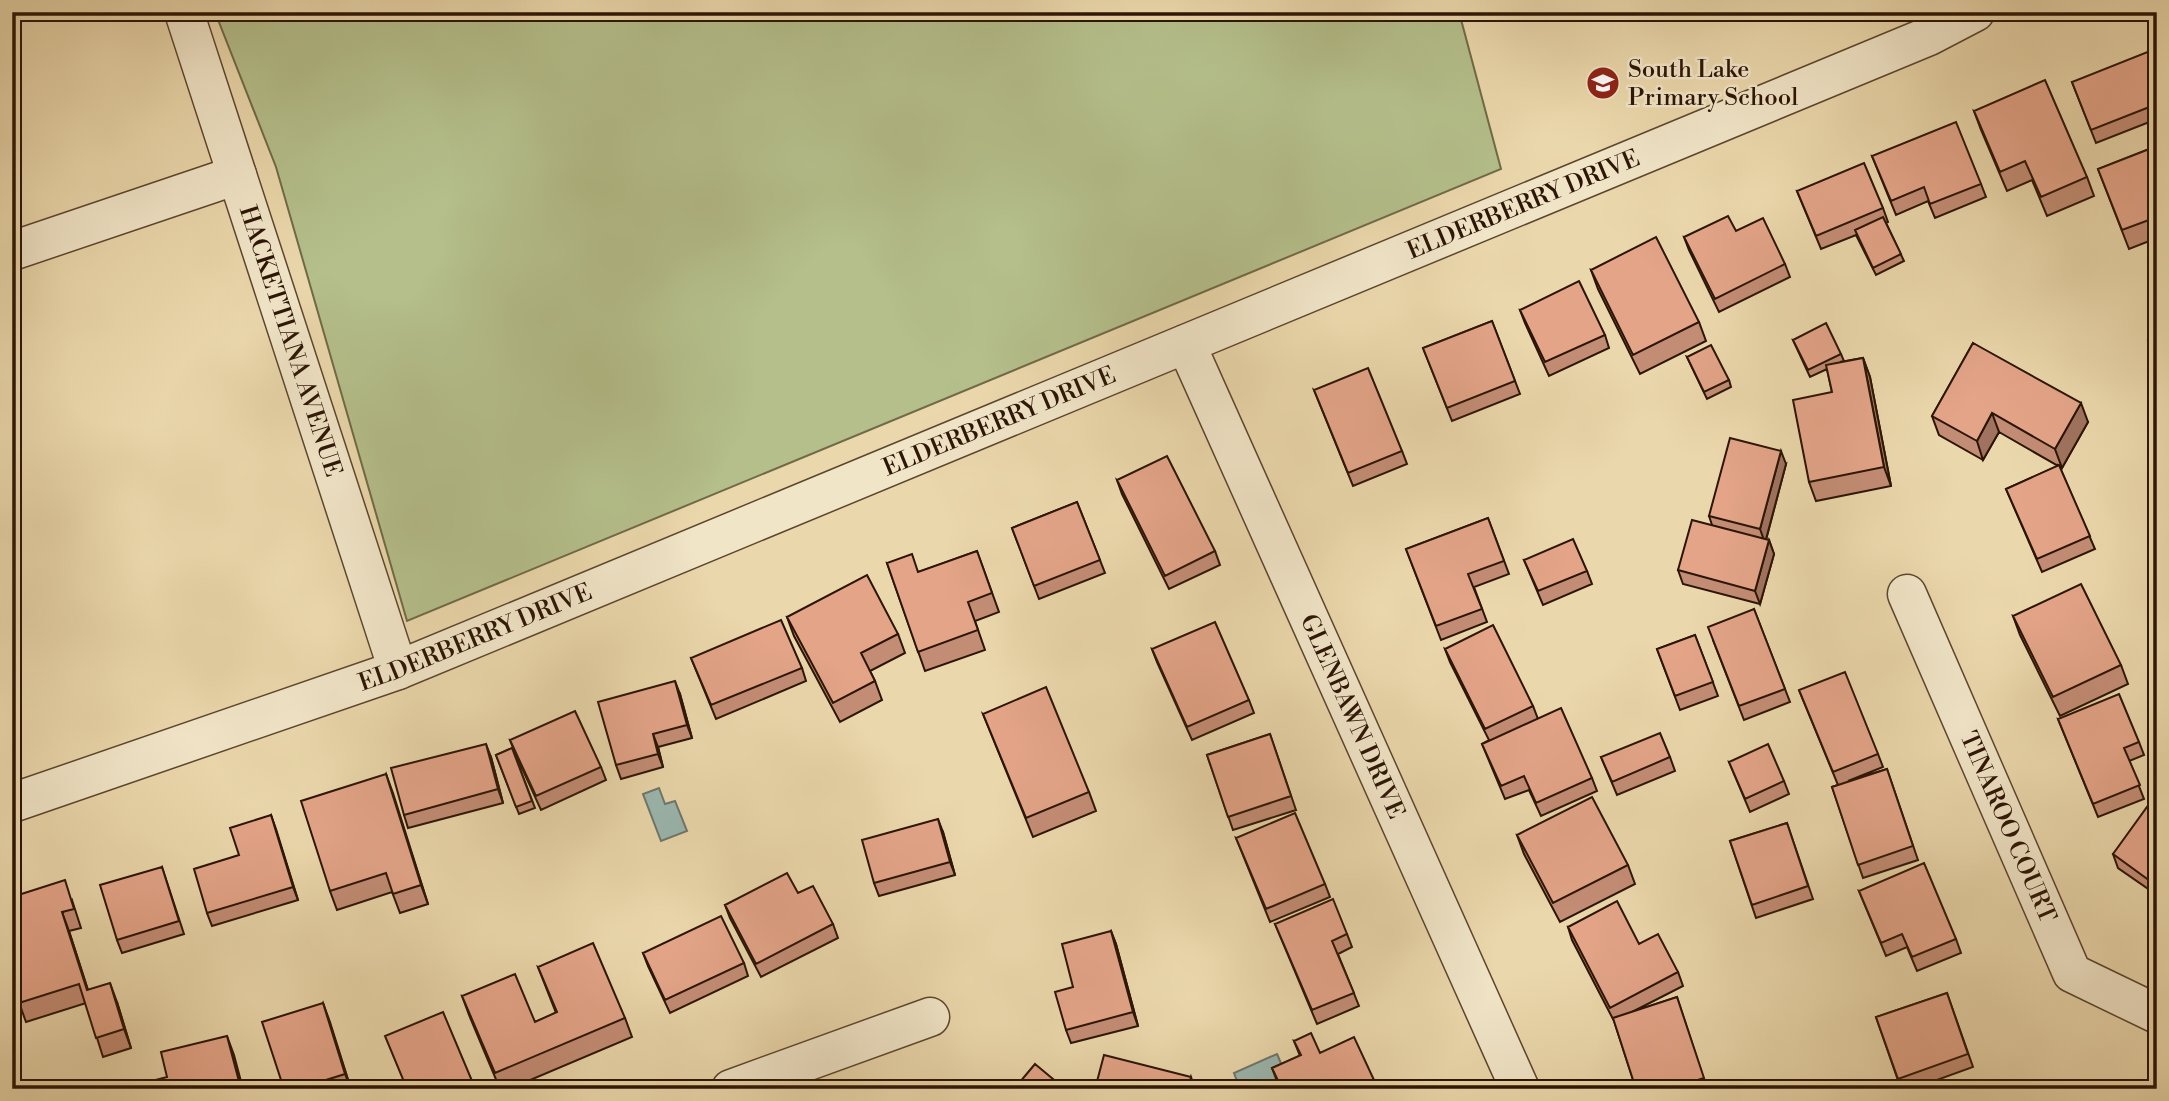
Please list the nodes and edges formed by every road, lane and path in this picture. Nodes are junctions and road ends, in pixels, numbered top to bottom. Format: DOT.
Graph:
graph roads {
  1 [pos="184,12"];
  2 [pos="1975,12"];
  3 [pos="237,176"];
  4 [pos="12,251"];
  5 [pos="1186,344"];
  6 [pos="1907,594"];
  7 [pos="398,670"];
  8 [pos="12,803"];
  9 [pos="2157,1014"];
  10 [pos="930,1017"];
  11 [pos="732,1089"];
  12 [pos="1520,1089"];
  1 -- 3 [label="street, HACKETTIANA AVENUE"];
  2 -- 5 [label="street, ELDERBERRY DRIVE"];
  3 -- 4 [label="street"];
  3 -- 7 [label="street, HACKETTIANA AVENUE"];
  5 -- 7 [label="street, ELDERBERRY DRIVE"];
  5 -- 12 [label="street, GLENBAWN DRIVE"];
  6 -- 9 [label="street, TINAROO COURT"];
  7 -- 8 [label="street, ELDERBERRY DRIVE"];
  10 -- 11 [label="street"];
}
